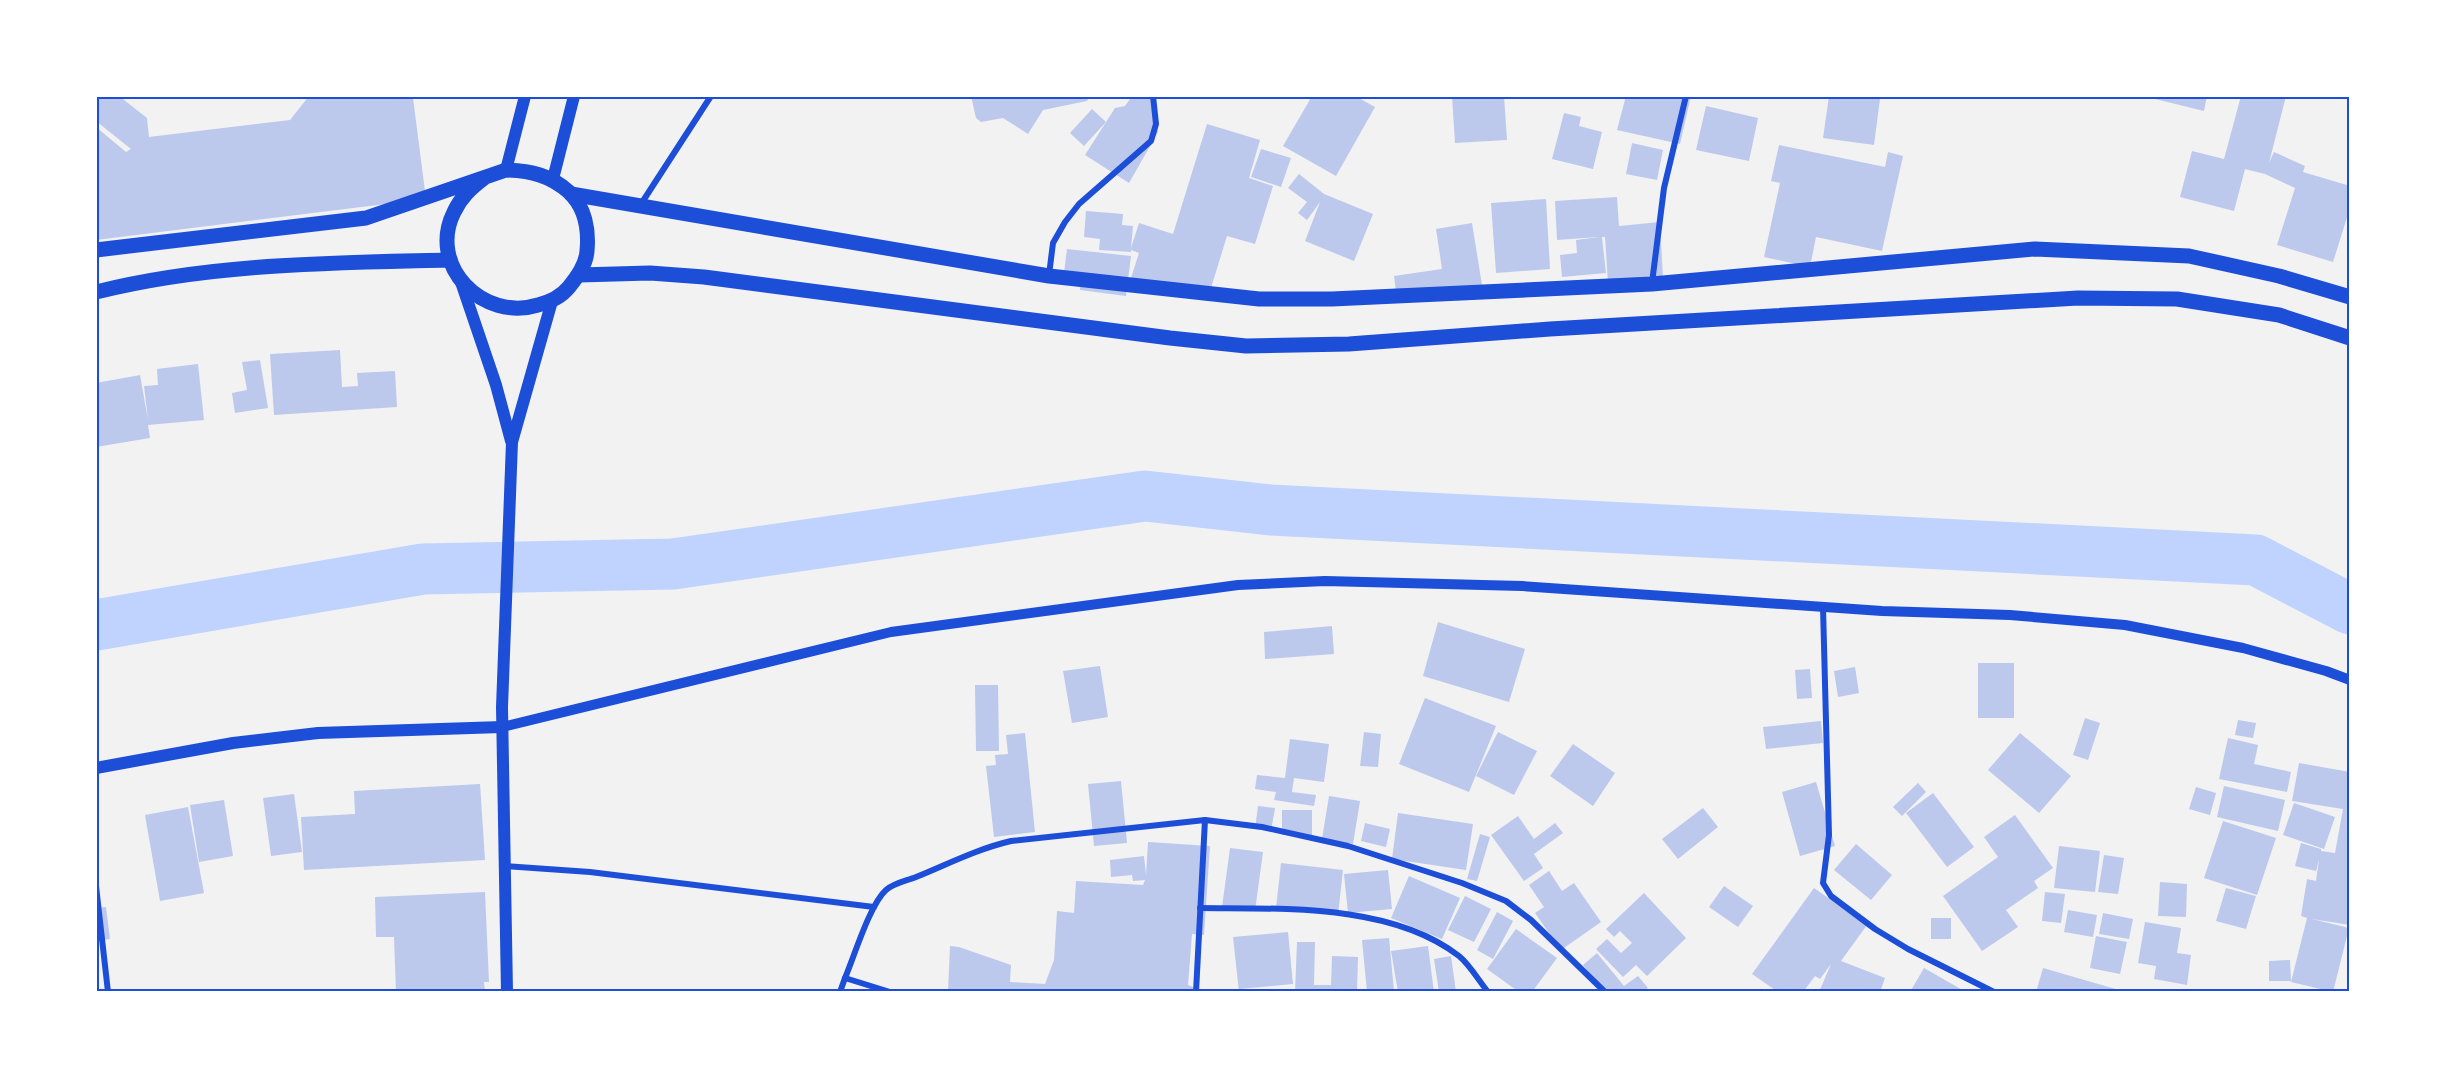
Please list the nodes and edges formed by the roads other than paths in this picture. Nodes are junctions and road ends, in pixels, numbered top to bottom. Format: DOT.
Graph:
graph roads {
  1 [pos="525,96"];
  2 [pos="574,96"];
  3 [pos="711,96"];
  4 [pos="1153,96"];
  5 [pos="1686,96"];
  6 [pos="506,170"];
  7 [pos="484,178"];
  8 [pos="553,179"];
  9 [pos="571,194"];
  10 [pos="640,205"];
  11 [pos="96,250"];
  12 [pos="450,260"];
  13 [pos="579,275"];
  14 [pos="1049,276"];
  15 [pos="461,282"];
  16 [pos="1652,284"];
  17 [pos="96,292"];
  18 [pos="2350,297"];
  19 [pos="552,301"];
  20 [pos="2350,338"];
  21 [pos="512,442"];
  22 [pos="1823,607"];
  23 [pos="2350,680"];
  24 [pos="502,727"];
  25 [pos="96,768"];
  26 [pos="1204,820"];
  27 [pos="504,866"];
  28 [pos="96,886"];
  29 [pos="874,907"];
  30 [pos="1200,908"];
  31 [pos="845,978"];
  32 [pos="108,992"];
  33 [pos="507,992"];
  34 [pos="840,992"];
  35 [pos="890,992"];
  36 [pos="1196,992"];
  37 [pos="1488,992"];
  38 [pos="1605,992"];
  39 [pos="1994,992"];
  1 -- 6 [label="main road"];
  2 -- 8 [label="main road"];
  3 -- 10 [label="street"];
  4 -- 14 [label="street"];
  5 -- 16 [label="street"];
  6 -- 7 [label="main road"];
  6 -- 8 [label="main road"];
  7 -- 11 [label="main road"];
  7 -- 12 [label="main road"];
  8 -- 9 [label="main road"];
  9 -- 10 [label="main road"];
  9 -- 13 [label="main road"];
  10 -- 14 [label="main road"];
  12 -- 15 [label="main road"];
  12 -- 17 [label="main road"];
  13 -- 19 [label="main road"];
  13 -- 20 [label="main road"];
  14 -- 16 [label="main road"];
  15 -- 19 [label="main road"];
  15 -- 21 [label="main road"];
  16 -- 18 [label="main road"];
  19 -- 21 [label="main road"];
  21 -- 24 [label="main road"];
  22 -- 23 [label="street"];
  22 -- 24 [label="street"];
  22 -- 39 [label="street"];
  24 -- 25 [label="main road"];
  24 -- 27 [label="main road"];
  26 -- 29 [label="street"];
  26 -- 30 [label="street"];
  26 -- 38 [label="street"];
  27 -- 29 [label="street"];
  27 -- 33 [label="main road"];
  28 -- 32 [label="street"];
  29 -- 31 [label="street"];
  30 -- 36 [label="street"];
  30 -- 37 [label="street"];
  31 -- 34 [label="street"];
  31 -- 35 [label="street"];
}
